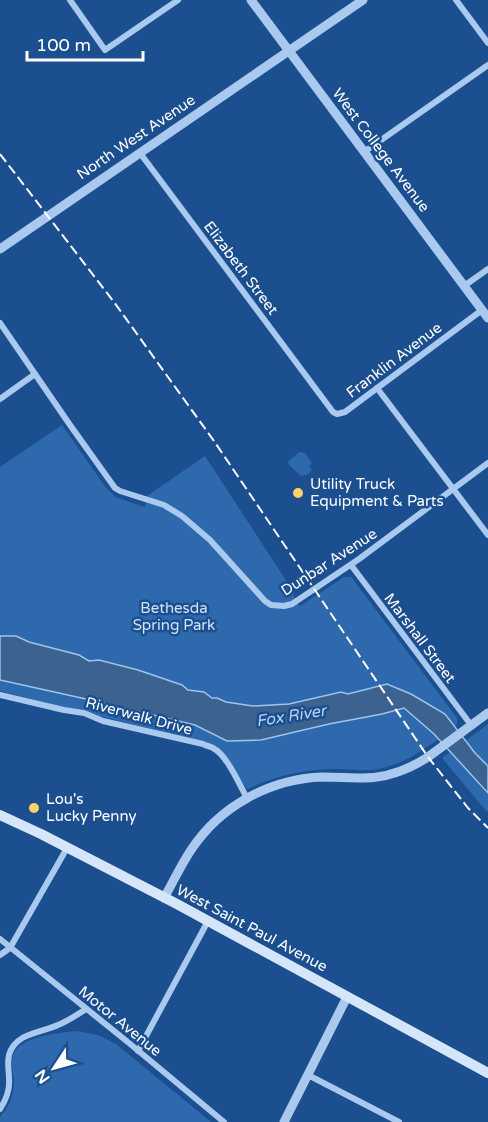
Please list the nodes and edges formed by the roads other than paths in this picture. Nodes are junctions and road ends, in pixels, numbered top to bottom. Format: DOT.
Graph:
graph roads {
  1 [pos="70,0"];
  2 [pos="178,0"];
  3 [pos="251,0"];
  4 [pos="363,0"];
  5 [pos="456,0"];
  6 [pos="488,43"];
  7 [pos="289,51"];
  8 [pos="488,65"];
  9 [pos="364,152"];
  10 [pos="140,153"];
  11 [pos="0,249"];
  12 [pos="488,269"];
  13 [pos="464,286"];
  14 [pos="485,314"];
  15 [pos="0,323"];
  16 [pos="35,374"];
  17 [pos="377,388"];
  18 [pos="323,398"];
  19 [pos="0,399"];
  20 [pos="488,463"];
  21 [pos="453,489"];
  22 [pos="488,535"];
  23 [pos="351,565"];
  24 [pos="0,695"];
  25 [pos="488,712"];
  26 [pos="471,725"];
  27 [pos="247,798"];
  28 [pos="0,815"];
  29 [pos="67,848"];
  30 [pos="164,898"];
  31 [pos="208,921"];
  32 [pos="0,939"];
  33 [pos="10,948"];
  34 [pos="0,955"];
  35 [pos="347,997"];
  36 [pos="86,1009"];
  37 [pos="138,1051"];
  38 [pos="488,1073"];
  39 [pos="308,1075"];
  40 [pos="0,1109"];
  41 [pos="224,1122"];
  42 [pos="284,1122"];
  43 [pos="399,1122"];
  1 -- 2 [label="street"];
  3 -- 7 [label="street, West College Avenue"];
  4 -- 7 [label="street, North West Avenue"];
  5 -- 6 [label="street"];
  7 -- 9 [label="street, West College Avenue"];
  7 -- 10 [label="street, North West Avenue"];
  8 -- 9 [label="street"];
  9 -- 13 [label="street, West College Avenue"];
  10 -- 11 [label="street, North West Avenue"];
  10 -- 18 [label="street, Elizabeth Street"];
  12 -- 13 [label="street"];
  13 -- 14 [label="street, West College Avenue"];
  14 -- 17 [label="street, Franklin Avenue"];
  15 -- 16 [label="street, Dunbar Avenue"];
  16 -- 19 [label="street"];
  16 -- 23 [label="street, Dunbar Avenue"];
  17 -- 18 [label="street, Franklin Avenue"];
  17 -- 21 [label="street"];
  20 -- 21 [label="street, Dunbar Avenue"];
  21 -- 22 [label="street"];
  21 -- 23 [label="street, Dunbar Avenue"];
  23 -- 26 [label="street, Marshall Street"];
  24 -- 27 [label="street, Riverwalk Drive"];
  25 -- 26 [label="street"];
  26 -- 27 [label="street"];
  27 -- 30 [label="street"];
  28 -- 29 [label="main road, West Saint Paul Avenue"];
  29 -- 30 [label="main road, West Saint Paul Avenue"];
  29 -- 33 [label="street"];
  30 -- 31 [label="main road, West Saint Paul Avenue"];
  31 -- 35 [label="main road, West Saint Paul Avenue"];
  31 -- 37 [label="street"];
  32 -- 33 [label="street, Motor Avenue"];
  33 -- 34 [label="street"];
  33 -- 36 [label="street, Motor Avenue"];
  35 -- 38 [label="main road, West Saint Paul Avenue"];
  35 -- 39 [label="street"];
  36 -- 37 [label="street, Motor Avenue"];
  36 -- 40 [label="street"];
  37 -- 41 [label="street, Motor Avenue"];
  39 -- 42 [label="street"];
  39 -- 43 [label="street"];
}
